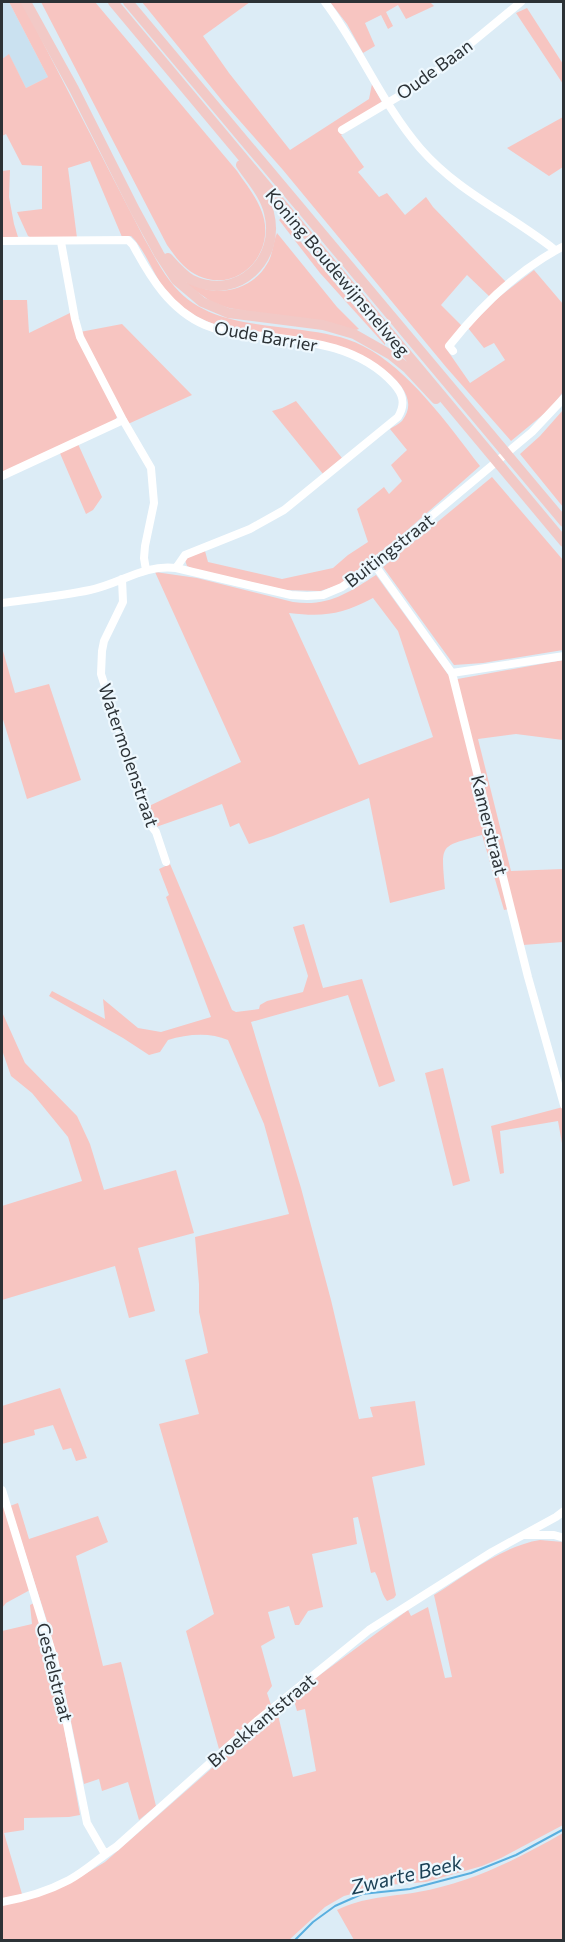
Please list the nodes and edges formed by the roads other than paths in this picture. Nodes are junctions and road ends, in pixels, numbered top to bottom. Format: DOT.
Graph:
graph roads {
  1 [pos="27,2"];
  2 [pos="34,2"];
  3 [pos="113,2"];
  4 [pos="128,2"];
  5 [pos="325,2"];
  6 [pos="521,2"];
  7 [pos="388,102"];
  8 [pos="342,130"];
  9 [pos="229,140"];
  10 [pos="2,241"];
  11 [pos="61,242"];
  12 [pos="564,246"];
  13 [pos="555,250"];
  14 [pos="453,351"];
  15 [pos="564,399"];
  16 [pos="448,403"];
  17 [pos="123,420"];
  18 [pos="2,476"];
  19 [pos="564,522"];
  20 [pos="564,542"];
  21 [pos="374,564"];
  22 [pos="176,568"];
  23 [pos="146,570"];
  24 [pos="122,579"];
  25 [pos="2,603"];
  26 [pos="564,656"];
  27 [pos="452,673"];
  28 [pos="166,862"];
  29 [pos="564,1105"];
  30 [pos="2,1490"];
  31 [pos="564,1510"];
  32 [pos="523,1536"];
  33 [pos="564,1538"];
  34 [pos="105,1854"];
  35 [pos="2,1902"];
  1 -- 16 [label="highway"];
  2 -- 9 [label="highway"];
  3 -- 9 [label="highway, Koning Boudewijnsnelweg"];
  4 -- 19 [label="highway, Koning Boudewijnsnelweg"];
  5 -- 7 [label="street"];
  6 -- 7 [label="street, Oude Baan"];
  7 -- 8 [label="street, Oude Baan"];
  7 -- 13 [label="street"];
  9 -- 16 [label="highway, Koning Boudewijnsnelweg"];
  10 -- 11 [label="street, Oude Barrier"];
  11 -- 17 [label="street"];
  11 -- 22 [label="street, Oude Barrier"];
  12 -- 13 [label="street"];
  13 -- 14 [label="street"];
  15 -- 21 [label="street, Buitingstraat"];
  16 -- 20 [label="highway, Koning Boudewijnsnelweg"];
  17 -- 18 [label="street"];
  17 -- 23 [label="street"];
  21 -- 22 [label="street, Buitingstraat"];
  21 -- 27 [label="street, Kamerstraat"];
  22 -- 23 [label="street, Buitingstraat"];
  23 -- 24 [label="street, Buitingstraat"];
  24 -- 25 [label="street, Buitingstraat"];
  24 -- 28 [label="street, Watermolenstraat"];
  26 -- 27 [label="street"];
  27 -- 29 [label="street, Kamerstraat"];
  30 -- 34 [label="street, Gestelstraat"];
  31 -- 32 [label="street, Broekkantstraat"];
  32 -- 33 [label="street, Broekkantstraat"];
  32 -- 34 [label="street, Broekkantstraat"];
  34 -- 35 [label="street, Broekkantstraat"];
}
